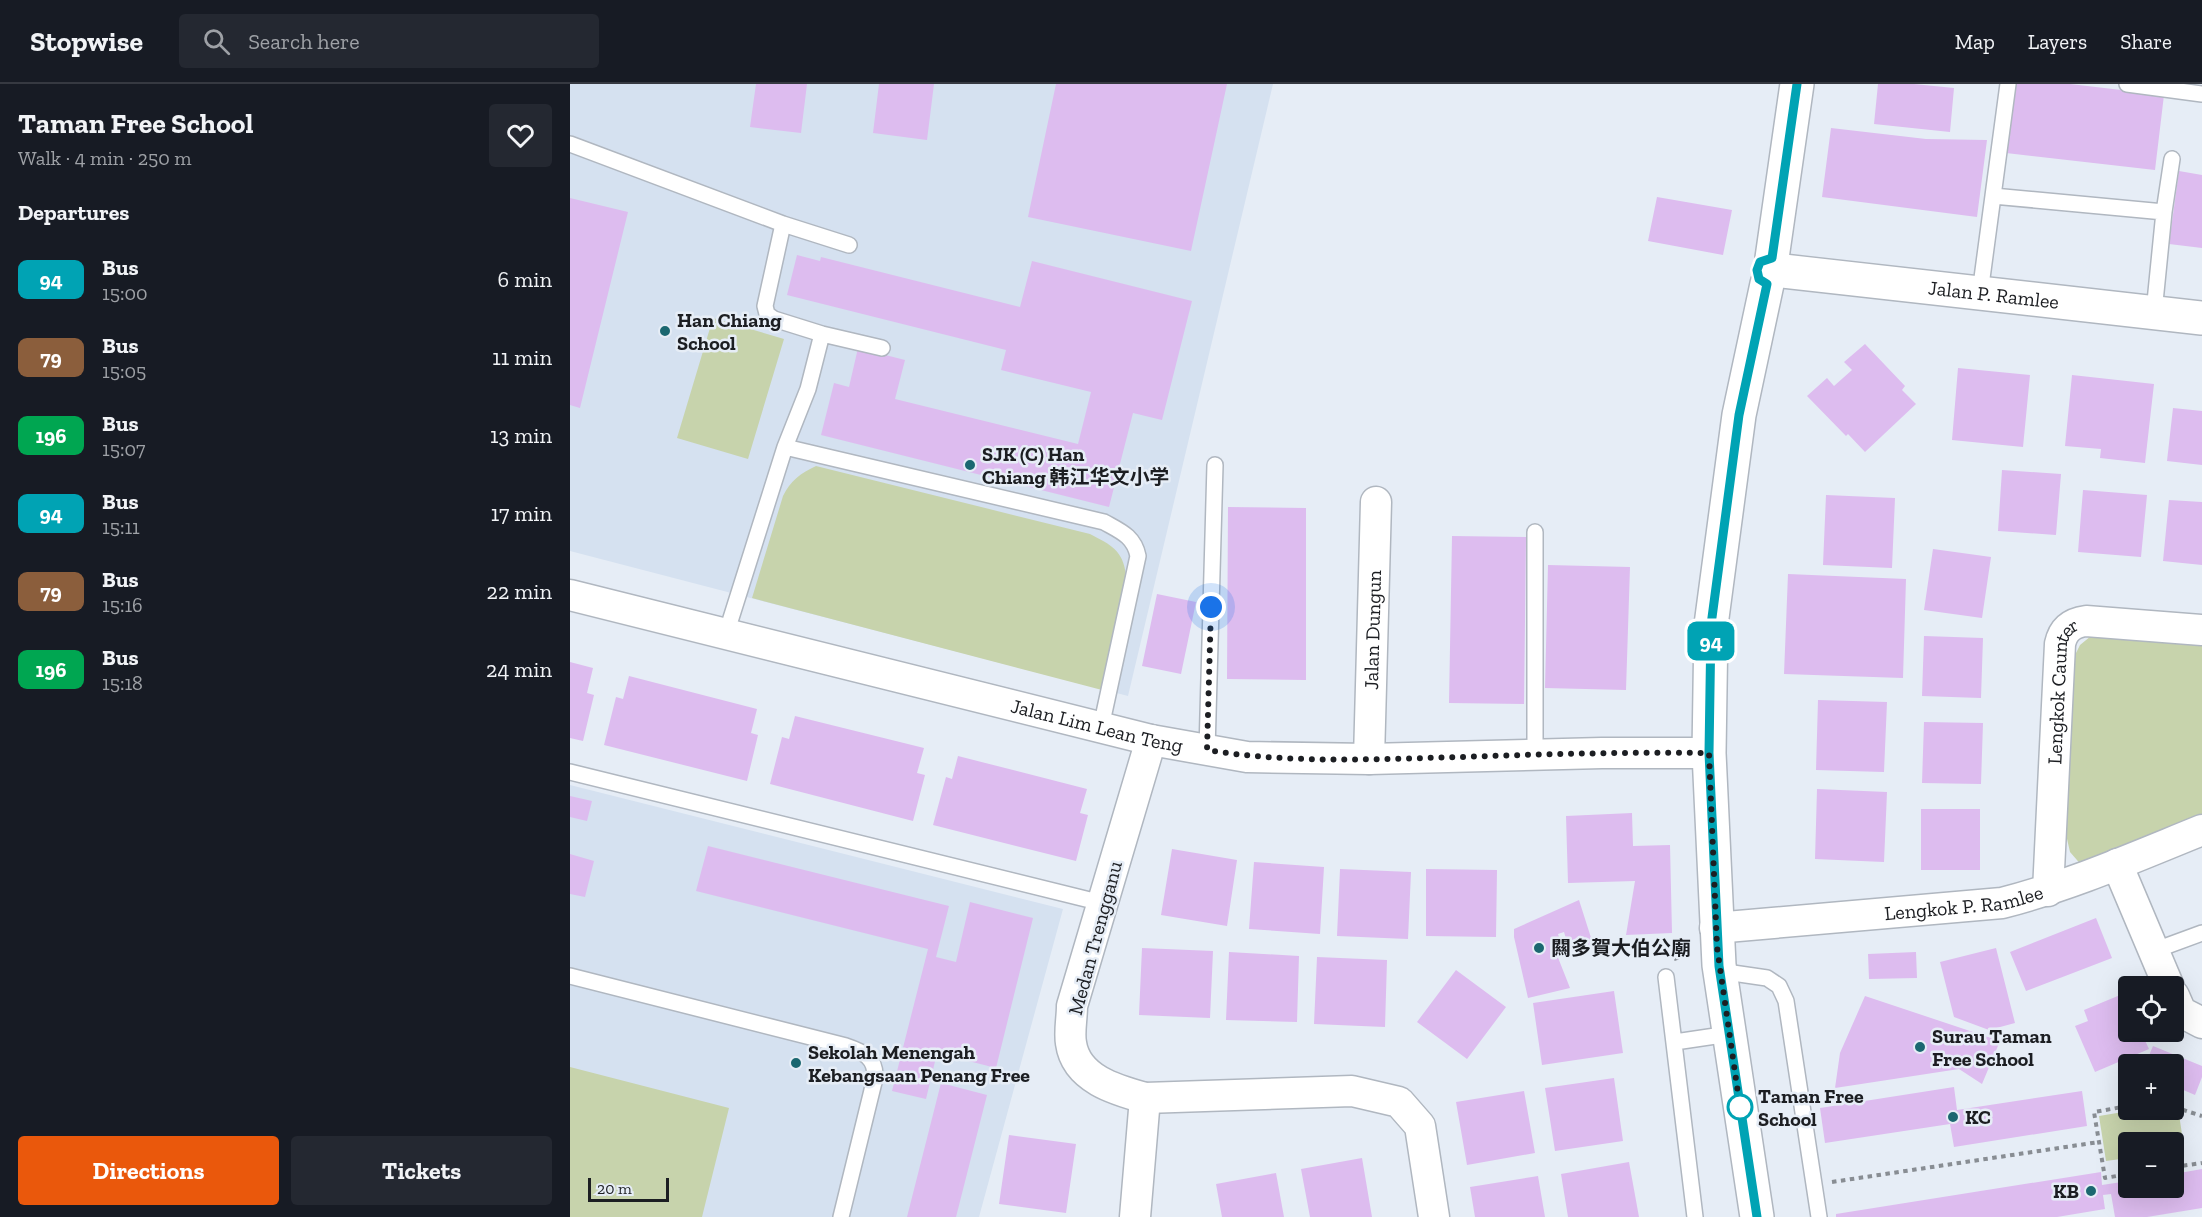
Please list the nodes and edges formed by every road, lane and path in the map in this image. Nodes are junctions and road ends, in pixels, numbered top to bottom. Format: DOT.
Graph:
graph roads {
  1 [pos="1797,84"];
  2 [pos="2008,84"];
  3 [pos="2127,84"];
  4 [pos="2202,94"];
  5 [pos="570,144"];
  6 [pos="2172,159"];
  7 [pos="1993,196"];
  8 [pos="2164,212"];
  9 [pos="783,224"];
  10 [pos="849,245"];
  11 [pos="1774,271"];
  12 [pos="1980,293"];
  13 [pos="2154,312"];
  14 [pos="2202,318"];
  15 [pos="822,334"];
  16 [pos="882,348"];
  17 [pos="785,447"];
  18 [pos="1215,465"];
  19 [pos="1376,502"];
  20 [pos="1535,532"];
  21 [pos="570,596"];
  22 [pos="2202,630"];
  23 [pos="726,634"];
  24 [pos="1101,727"];
  25 [pos="1151,740"];
  26 [pos="1207,750"];
  27 [pos="1709,753"];
  28 [pos="1535,755"];
  29 [pos="1369,759"];
  30 [pos="570,772"];
  31 [pos="2202,830"];
  32 [pos="2117,864"];
  33 [pos="2048,891"];
  34 [pos="1102,903"];
  35 [pos="1715,928"];
  36 [pos="2202,933"];
  37 [pos="2153,951"];
  38 [pos="1719,971"];
  39 [pos="570,976"];
  40 [pos="2164,976"];
  41 [pos="1666,977"];
  42 [pos="2184,1014"];
  43 [pos="2202,1023"];
  44 [pos="1729,1034"];
  45 [pos="1674,1042"];
  46 [pos="1145,1098"];
  47 [pos="2118,1108"];
  48 [pos="2184,1110"];
  49 [pos="2202,1116"];
  50 [pos="2099,1142"];
  51 [pos="2202,1163"];
  52 [pos="2184,1166"];
  53 [pos="2118,1176"];
  54 [pos="1814,1185"];
  55 [pos="841,1217"];
  56 [pos="1135,1217"];
  57 [pos="1434,1217"];
  58 [pos="1695,1217"];
  59 [pos="1757,1217"];
  60 [pos="1819,1217"];
  1 -- 11 [label="main road"];
  2 -- 7 [label="lane"];
  3 -- 4 [label="lane"];
  5 -- 9 [label="lane"];
  6 -- 8 [label="lane"];
  7 -- 8 [label="lane"];
  7 -- 12 [label="lane"];
  8 -- 13 [label="lane"];
  9 -- 10 [label="lane"];
  9 -- 15 [label="lane"];
  11 -- 12 [label="main road, Jalan P. Ramlee"];
  11 -- 27 [label="main road"];
  12 -- 13 [label="main road, Jalan P. Ramlee"];
  13 -- 14 [label="main road, Jalan P. Ramlee"];
  15 -- 16 [label="lane"];
  15 -- 17 [label="lane"];
  17 -- 23 [label="lane"];
  17 -- 24 [label="lane"];
  18 -- 26 [label="lane"];
  19 -- 29 [label="street, Jalan Dungun"];
  20 -- 28 [label="lane"];
  21 -- 23 [label="street, Jalan Lim Lean Teng"];
  22 -- 33 [label="street, Lengkok Caunter"];
  23 -- 24 [label="street, Jalan Lim Lean Teng"];
  24 -- 25 [label="street, Jalan Lim Lean Teng"];
  25 -- 26 [label="street, Jalan Lim Lean Teng"];
  25 -- 34 [label="street, Medan Trengganu"];
  26 -- 29 [label="street, Jalan Lim Lean Teng"];
  27 -- 28 [label="street, Jalan Lim Lean Teng"];
  27 -- 35 [label="main road"];
  28 -- 29 [label="street, Jalan Lim Lean Teng"];
  30 -- 34 [label="lane"];
  31 -- 32 [label="street, Lengkok P. Ramlee"];
  32 -- 33 [label="street, Lengkok P. Ramlee"];
  32 -- 37 [label="street"];
  33 -- 35 [label="street, Lengkok P. Ramlee"];
  34 -- 46 [label="street, Medan Trengganu"];
  35 -- 38 [label="main road"];
  36 -- 37 [label="lane"];
  37 -- 40 [label="street"];
  38 -- 44 [label="main road"];
  38 -- 54 [label="lane"];
  39 -- 55 [label="lane"];
  41 -- 45 [label="lane"];
  42 -- 43 [label="street"];
  44 -- 45 [label="lane"];
  44 -- 59 [label="main road"];
  45 -- 58 [label="lane"];
  46 -- 56 [label="street"];
  46 -- 57 [label="street, Medan Trengganu"];
  47 -- 50 [label="path"];
  48 -- 49 [label="path"];
  50 -- 53 [label="path"];
  50 -- 54 [label="path"];
  51 -- 52 [label="path"];
  54 -- 60 [label="lane"];
}
